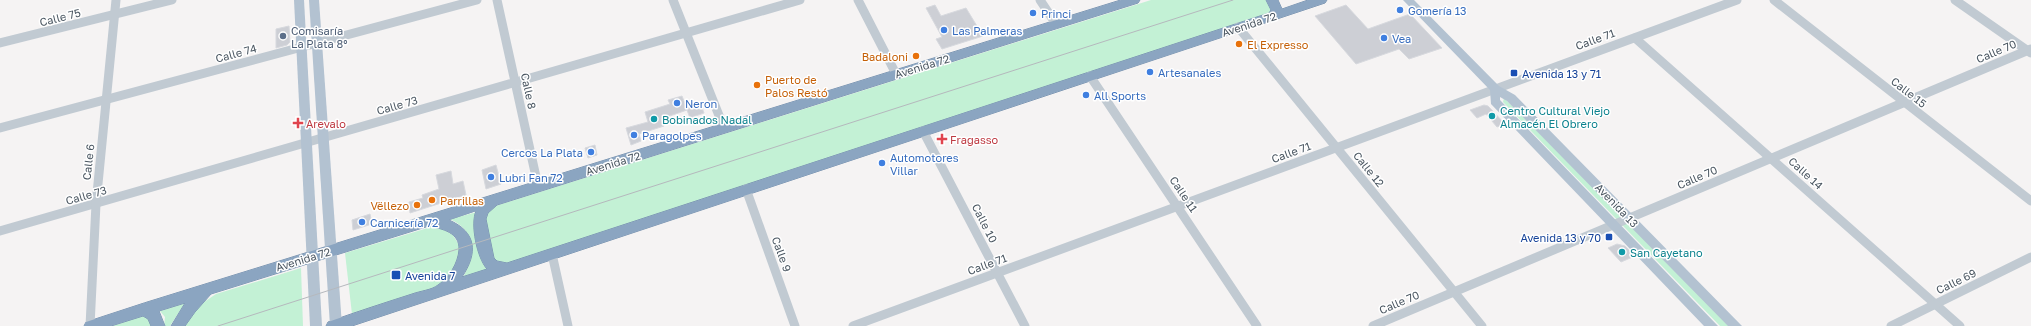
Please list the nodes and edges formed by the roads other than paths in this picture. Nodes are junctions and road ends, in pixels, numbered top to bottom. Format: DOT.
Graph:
graph roads {
  1 [pos="116,0"];
  2 [pos="172,0"];
  3 [pos="299,0"];
  4 [pos="314,0"];
  5 [pos="477,0"];
  6 [pos="497,0"];
  7 [pos="673,0"];
  8 [pos="800,0"];
  9 [pos="858,0"];
  10 [pos="1040,0"];
  11 [pos="1134,0"];
  12 [pos="1272,0"];
  13 [pos="1296,0"];
  14 [pos="1408,0"];
  15 [pos="1736,0"];
  16 [pos="1774,0"];
  17 [pos="1956,0"];
  18 [pos="1318,1"];
  19 [pos="115,14"];
  20 [pos="1273,16"];
  21 [pos="1056,24"];
  22 [pos="1238,27"];
  23 [pos="685,33"];
  24 [pos="1635,38"];
  25 [pos="0,43"];
  26 [pos="317,43"];
  27 [pos="302,47"];
  28 [pos="2030,51"];
  29 [pos="896,74"];
  30 [pos="1090,76"];
  31 [pos="515,82"];
  32 [pos="1495,89"];
  33 [pos="106,99"];
  34 [pos="1904,102"];
  35 [pos="0,128"];
  36 [pos="724,128"];
  37 [pos="923,131"];
  38 [pos="323,138"];
  39 [pos="307,143"];
  40 [pos="1336,148"];
  41 [pos="1771,158"];
  42 [pos="538,186"];
  43 [pos="746,189"];
  44 [pos="493,200"];
  45 [pos="2031,201"];
  46 [pos="96,204"];
  47 [pos="1177,206"];
  48 [pos="1630,218"];
  49 [pos="428,221"];
  50 [pos="1614,225"];
  51 [pos="0,231"];
  52 [pos="331,251"];
  53 [pos="552,254"];
  54 [pos="312,256"];
  55 [pos="2031,257"];
  56 [pos="508,268"];
  57 [pos="997,273"];
  58 [pos="210,289"];
  59 [pos="443,290"];
  60 [pos="1454,292"];
  61 [pos="1936,304"];
  62 [pos="144,309"];
  63 [pos="90,326"];
  64 [pos="158,326"];
  65 [pos="178,326"];
  66 [pos="316,326"];
  67 [pos="335,326"];
  68 [pos="568,326"];
  69 [pos="795,326"];
  70 [pos="853,326"];
  71 [pos="1025,326"];
  72 [pos="1257,326"];
  73 [pos="1373,326"];
  74 [pos="1482,326"];
  75 [pos="1712,326"];
  76 [pos="1736,326"];
  77 [pos="1891,326"];
  78 [pos="1960,326"];
  1 -- 19 [label="street, Calle 6"];
  2 -- 19 [label="street, Calle 75"];
  3 -- 27 [label="main road"];
  4 -- 26 [label="main road"];
  5 -- 26 [label="street, Calle 74"];
  6 -- 31 [label="street, Calle 8"];
  7 -- 23 [label="street"];
  8 -- 23 [label="street, Calle 73"];
  9 -- 29 [label="street"];
  10 -- 21 [label="street"];
  11 -- 21 [label="highway, Avenida 72"];
  12 -- 20 [label="highway"];
  13 -- 18 [label="highway"];
  14 -- 32 [label="main road, Avenida 13"];
  15 -- 24 [label="street, Calle 71"];
  16 -- 34 [label="street, Calle 15"];
  17 -- 28 [label="street"];
  18 -- 20 [label="highway, Avenida 72"];
  19 -- 25 [label="street, Calle 75"];
  19 -- 33 [label="street, Calle 6"];
  20 -- 22 [label="highway, Avenida 72"];
  21 -- 29 [label="highway, Avenida 72"];
  22 -- 30 [label="highway, Avenida 72"];
  22 -- 40 [label="street, Calle 12"];
  23 -- 31 [label="street, Calle 73"];
  23 -- 36 [label="street"];
  24 -- 32 [label="street, Calle 71"];
  24 -- 41 [label="street, Calle 14"];
  26 -- 27 [label="street, Calle 74"];
  26 -- 38 [label="main road"];
  27 -- 33 [label="street, Calle 74"];
  27 -- 39 [label="main road"];
  28 -- 34 [label="street, Calle 70"];
  29 -- 36 [label="highway, Avenida 72"];
  30 -- 37 [label="highway, Avenida 72"];
  30 -- 47 [label="street, Calle 11"];
  31 -- 38 [label="street, Calle 73"];
  31 -- 42 [label="street, Calle 8"];
  32 -- 40 [label="street, Calle 71"];
  32 -- 48 [label="main road, Avenida 13"];
  32 -- 50 [label="main road, Avenida 13"];
  33 -- 35 [label="street, Calle 74"];
  33 -- 46 [label="street, Calle 6"];
  34 -- 41 [label="street, Calle 70"];
  34 -- 45 [label="street, Calle 15"];
  36 -- 42 [label="highway, Avenida 72"];
  37 -- 43 [label="highway, Avenida 72"];
  37 -- 57 [label="street, Calle 10"];
  38 -- 39 [label="street, Calle 73"];
  38 -- 52 [label="main road"];
  39 -- 46 [label="street, Calle 73"];
  39 -- 54 [label="main road"];
  40 -- 47 [label="street, Calle 71"];
  40 -- 60 [label="street, Calle 12"];
  41 -- 48 [label="street, Calle 70"];
  41 -- 61 [label="street, Calle 14"];
  42 -- 44 [label="highway, Avenida 72"];
  43 -- 53 [label="highway, Avenida 72"];
  43 -- 69 [label="street, Calle 9"];
  44 -- 49 [label="highway, Avenida 72"];
  44 -- 56 [label="highway"];
  46 -- 51 [label="street, Calle 73"];
  46 -- 63 [label="street, Calle 6"];
  47 -- 57 [label="street, Calle 71"];
  47 -- 72 [label="street, Calle 11"];
  48 -- 50 [label="street, Calle 70"];
  48 -- 76 [label="main road, Avenida 13"];
  49 -- 52 [label="highway, Avenida 72"];
  49 -- 59 [label="highway"];
  50 -- 60 [label="street, Calle 70"];
  50 -- 75 [label="main road, Avenida 13"];
  52 -- 54 [label="highway, Avenida 72"];
  52 -- 67 [label="main road"];
  53 -- 56 [label="highway, Avenida 72"];
  53 -- 68 [label="street"];
  54 -- 58 [label="highway, Avenida 72"];
  54 -- 66 [label="main road"];
  55 -- 61 [label="street, Calle 69"];
  56 -- 59 [label="highway, Avenida 72"];
  57 -- 70 [label="street, Calle 71"];
  57 -- 71 [label="street, Calle 10"];
  58 -- 62 [label="highway, Avenida 72"];
  58 -- 65 [label="highway"];
  59 -- 67 [label="highway, Avenida 72"];
  60 -- 73 [label="street, Calle 70"];
  60 -- 74 [label="street, Calle 12"];
  61 -- 77 [label="street, Calle 69"];
  61 -- 78 [label="street, Calle 14"];
  62 -- 63 [label="highway, Avenida 72"];
  62 -- 64 [label="highway"];
}
